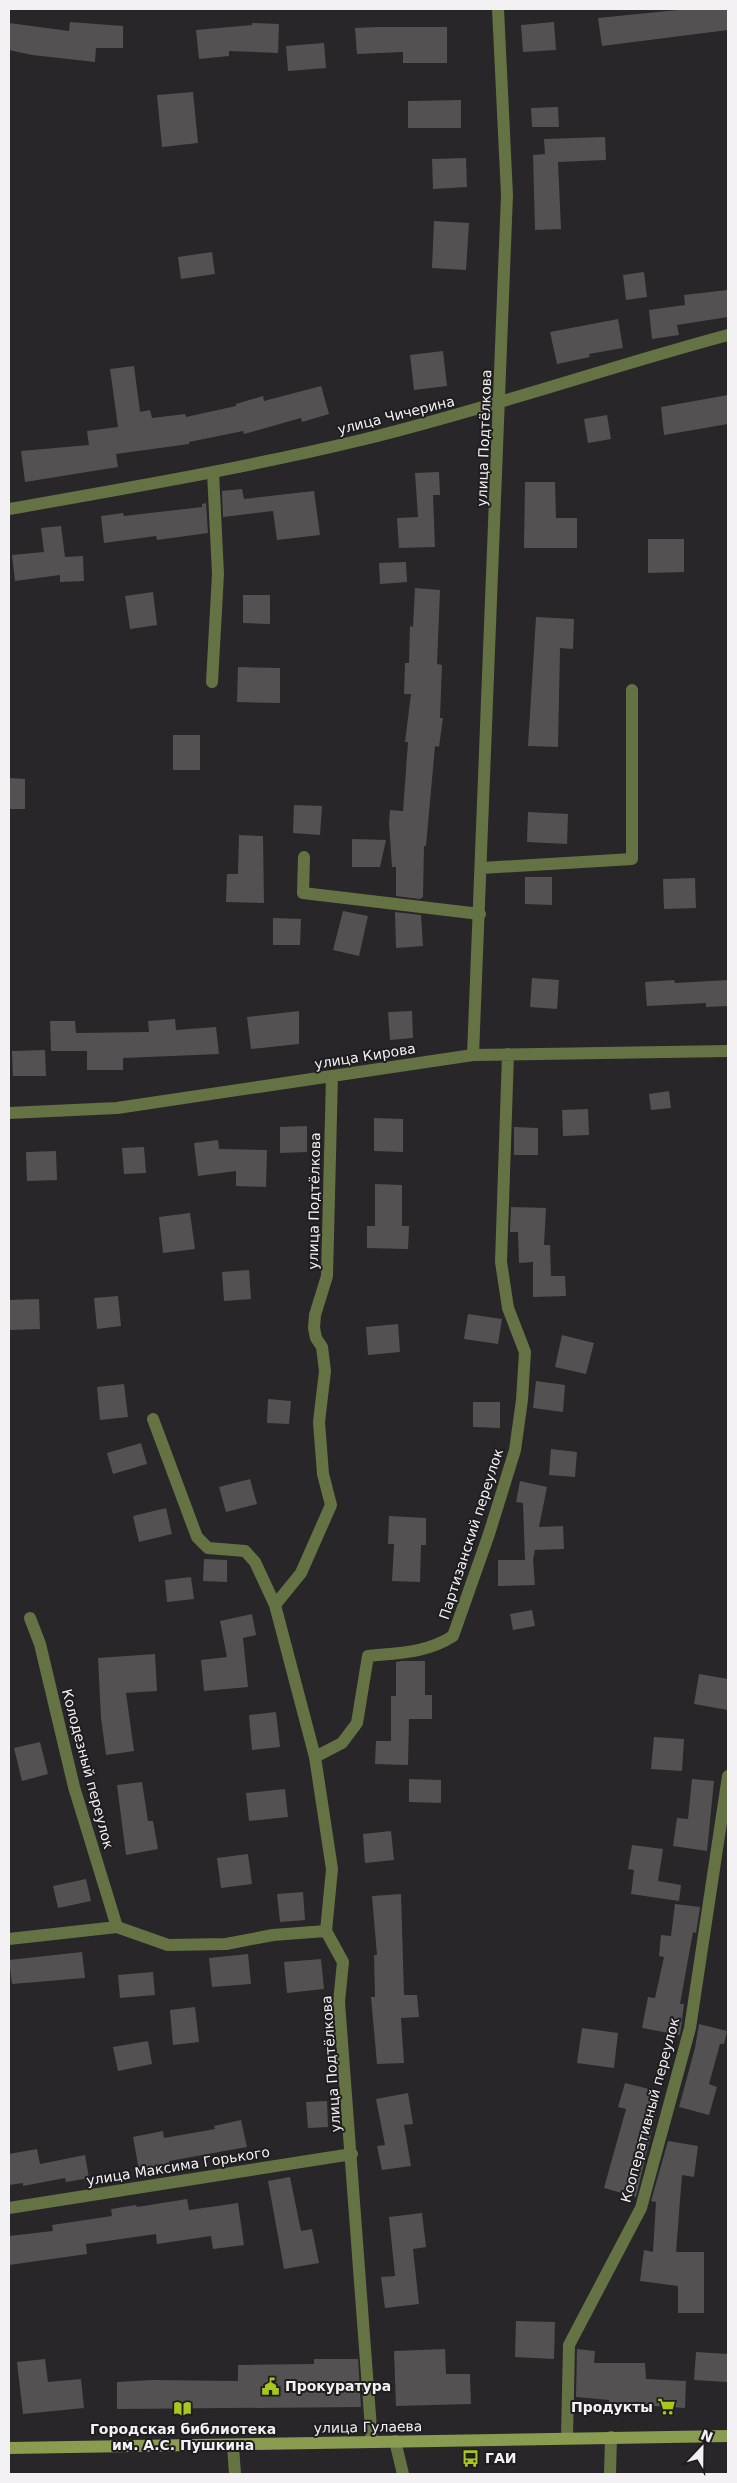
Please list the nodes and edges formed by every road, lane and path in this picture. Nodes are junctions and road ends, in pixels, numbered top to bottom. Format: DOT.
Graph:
graph roads {
  1 [pos="498,9"];
  2 [pos="728,335"];
  3 [pos="500,404"];
  4 [pos="213,472"];
  5 [pos="9,509"];
  6 [pos="212,682"];
  7 [pos="632,690"];
  8 [pos="304,857"];
  9 [pos="482,868"];
  10 [pos="480,914"];
  11 [pos="728,1051"];
  12 [pos="508,1054"];
  13 [pos="473,1055"];
  14 [pos="332,1076"];
  15 [pos="9,1113"];
  16 [pos="153,1420"];
  17 [pos="275,1605"];
  18 [pos="30,1618"];
  19 [pos="315,1757"];
  20 [pos="728,1776"];
  21 [pos="117,1927"];
  22 [pos="326,1931"];
  23 [pos="9,1939"];
  24 [pos="352,2154"];
  25 [pos="9,2208"];
  26 [pos="728,2436"];
  27 [pos="611,2437"];
  28 [pos="567,2438"];
  29 [pos="372,2442"];
  30 [pos="395,2442"];
  31 [pos="233,2446"];
  32 [pos="9,2448"];
  33 [pos="235,2474"];
  34 [pos="403,2474"];
  35 [pos="610,2474"];
  1 -- 3 [label="street, улица Подтёлкова"];
  2 -- 3 [label="street, улица Чичерина"];
  3 -- 4 [label="street, улица Чичерина"];
  3 -- 9 [label="street, улица Подтёлкова"];
  4 -- 5 [label="street, улица Чичерина"];
  4 -- 6 [label="street"];
  7 -- 9 [label="street"];
  8 -- 10 [label="street"];
  9 -- 10 [label="street, улица Подтёлкова"];
  10 -- 13 [label="street, улица Подтёлкова"];
  11 -- 12 [label="street, улица Кирова"];
  12 -- 13 [label="street, улица Кирова"];
  12 -- 19 [label="street, Партизанский переулок"];
  13 -- 14 [label="street, улица Кирова"];
  14 -- 15 [label="street, улица Кирова"];
  14 -- 17 [label="street, улица Подтёлкова"];
  16 -- 17 [label="street"];
  17 -- 19 [label="street"];
  18 -- 21 [label="street, Колодезный переулок"];
  19 -- 22 [label="street"];
  20 -- 28 [label="street, Кооперативный переулок"];
  21 -- 22 [label="street"];
  21 -- 23 [label="street"];
  22 -- 24 [label="street, улица Подтёлкова"];
  24 -- 25 [label="street, улица Максима Горького"];
  24 -- 29 [label="street, улица Подтёлкова"];
  26 -- 27 [label="main road, улица Гулаева"];
  27 -- 28 [label="main road, улица Гулаева"];
  27 -- 35 [label="street"];
  28 -- 30 [label="main road, улица Гулаева"];
  29 -- 30 [label="main road, улица Гулаева"];
  29 -- 31 [label="main road, улица Гулаева"];
  30 -- 34 [label="street"];
  31 -- 32 [label="main road, улица Гулаева"];
  31 -- 33 [label="street"];
}
